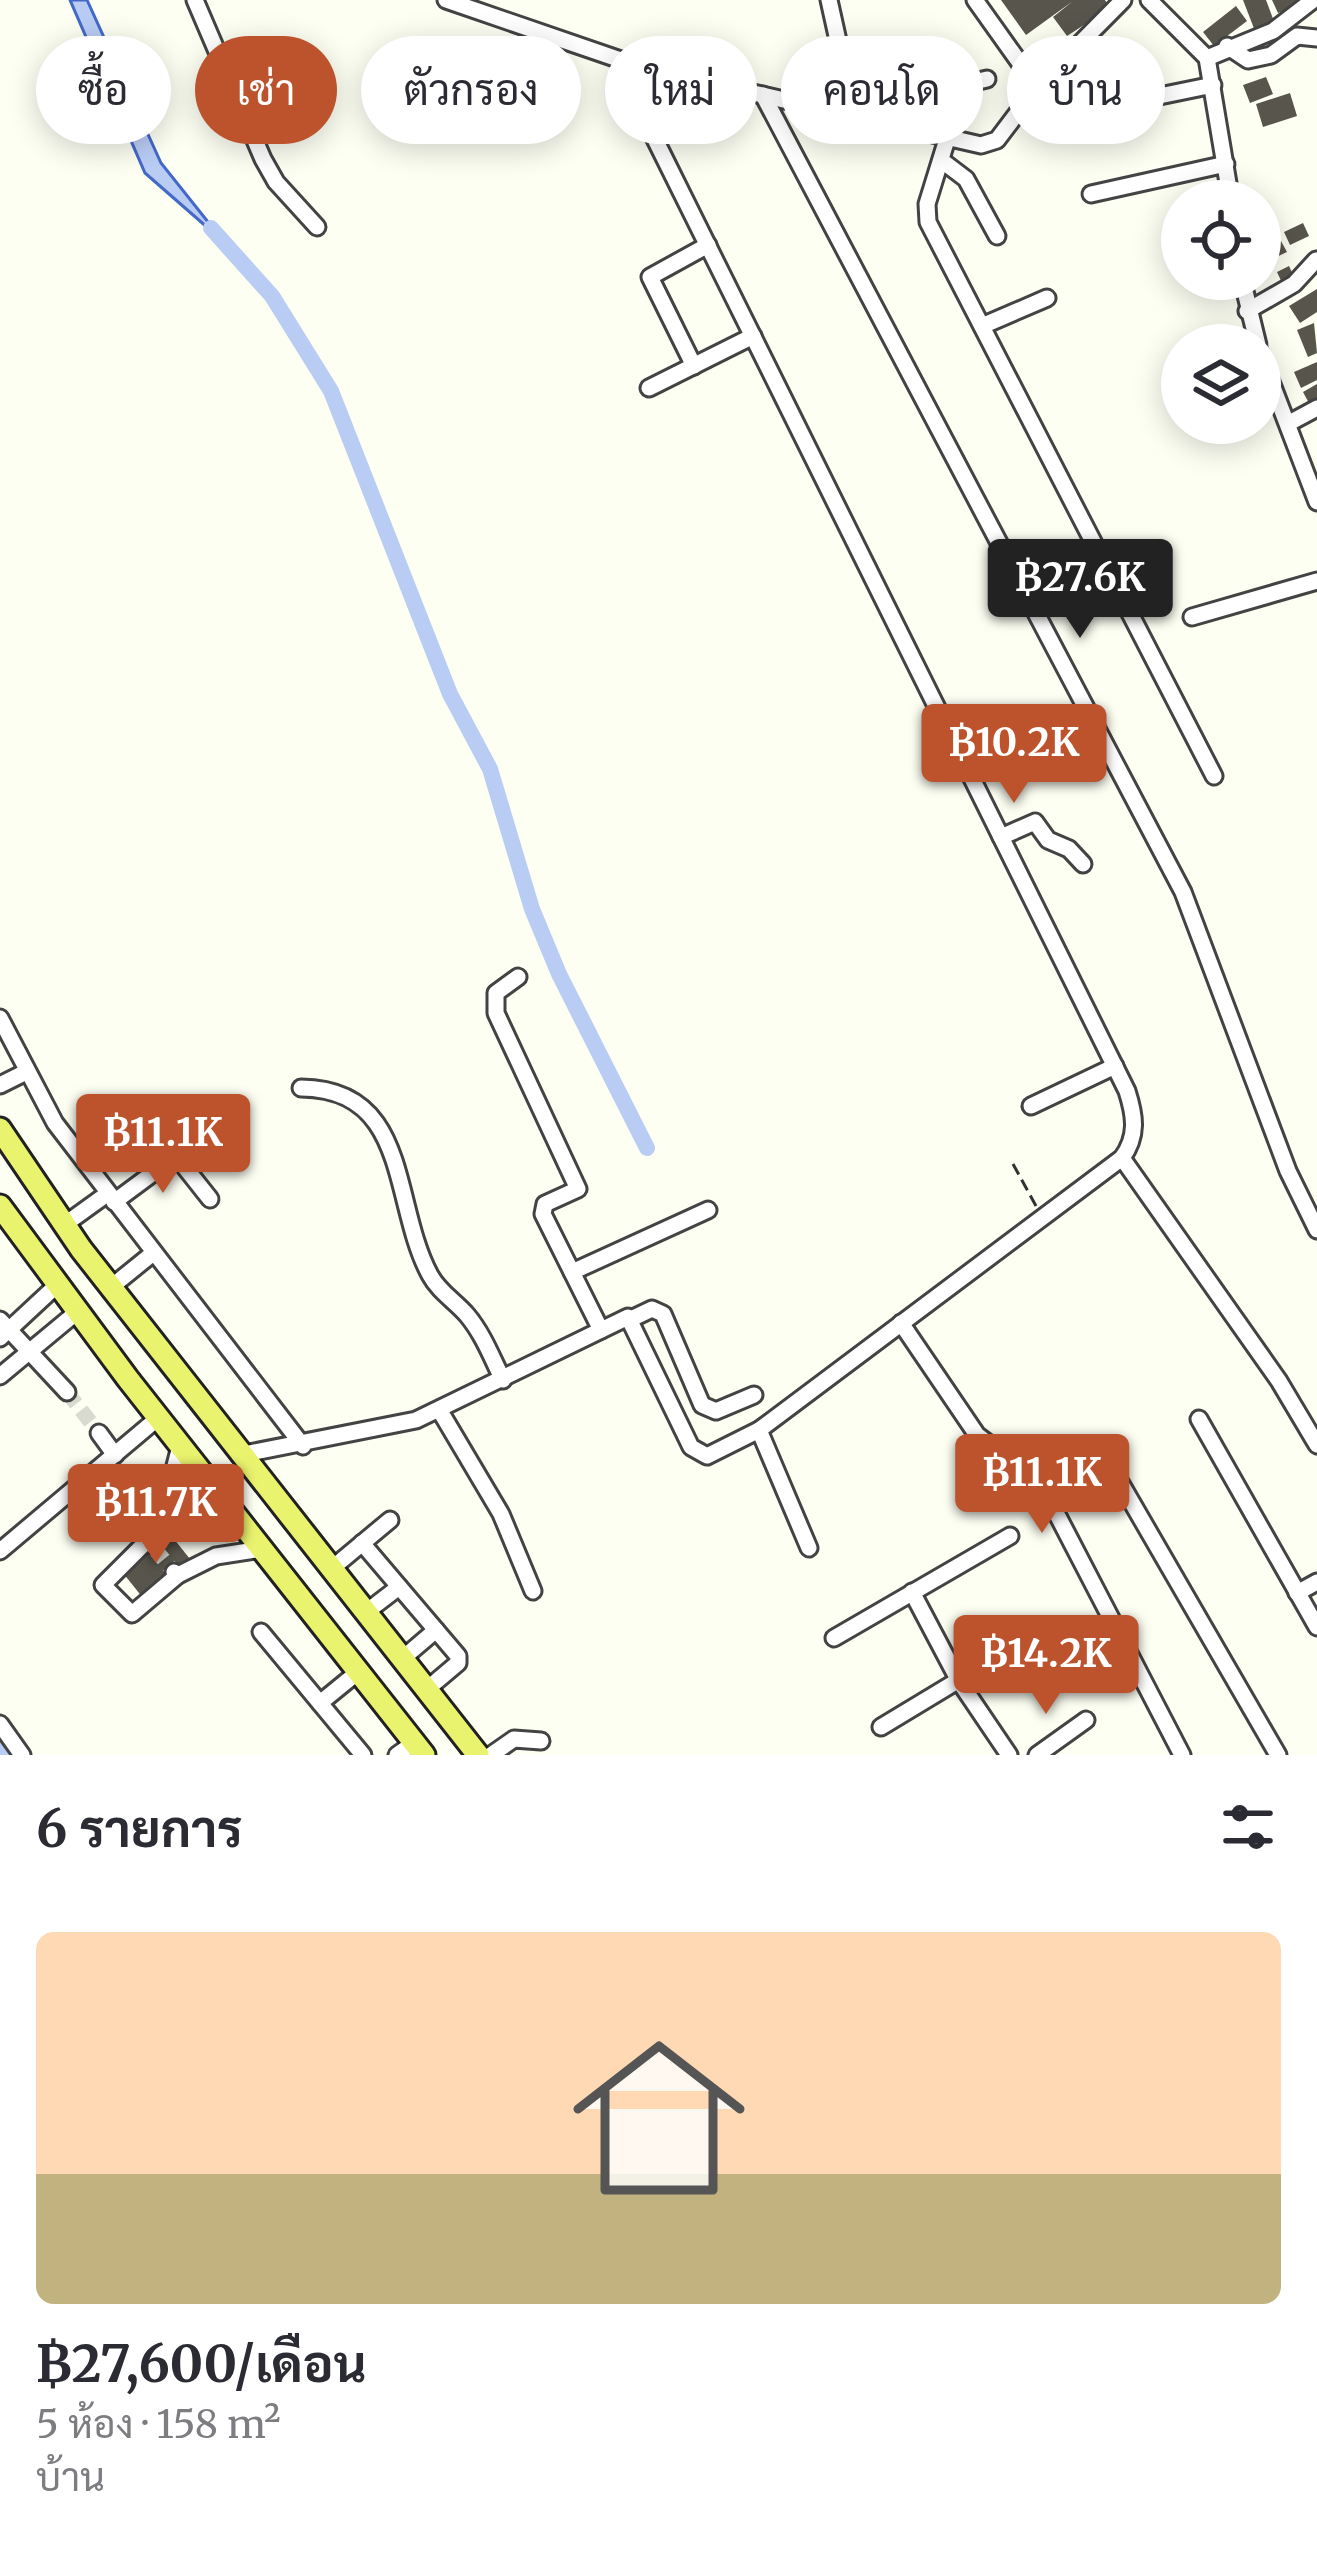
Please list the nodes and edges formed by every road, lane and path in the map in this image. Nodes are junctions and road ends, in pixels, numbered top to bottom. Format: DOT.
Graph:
graph roads {
  1 [pos="194,0"];
  2 [pos="446,0"];
  3 [pos="829,0"];
  4 [pos="975,0"];
  5 [pos="1123,0"];
  6 [pos="1150,0"];
  7 [pos="1313,0"];
  8 [pos="837,36"];
  9 [pos="1087,36"];
  10 [pos="1317,38"];
  11 [pos="1007,45"];
  12 [pos="1228,46"];
  13 [pos="605,55"];
  14 [pos="1208,58"];
  15 [pos="987,80"];
  16 [pos="983,81"];
  17 [pos="1213,85"];
  18 [pos="757,94"];
  19 [pos="763,95"];
  20 [pos="1165,95"];
  21 [pos="781,99"];
  22 [pos="1007,123"];
  23 [pos="658,144"];
  24 [pos="945,144"];
  25 [pos="983,144"];
  26 [pos="940,160"];
  27 [pos="1226,164"];
  28 [pos="1228,180"];
  29 [pos="1090,194"];
  30 [pos="316,227"];
  31 [pos="997,236"];
  32 [pos="709,245"];
  33 [pos="1316,260"];
  34 [pos="1047,298"];
  35 [pos="1245,300"];
  36 [pos="1246,310"];
  37 [pos="1251,324"];
  38 [pos="982,326"];
  39 [pos="753,337"];
  40 [pos="694,366"];
  41 [pos="650,388"];
  42 [pos="1281,399"];
  43 [pos="1317,409"];
  44 [pos="1291,422"];
  45 [pos="1317,502"];
  46 [pos="1317,581"];
  47 [pos="1192,617"];
  48 [pos="1214,776"];
  49 [pos="1001,837"];
  50 [pos="1083,864"];
  51 [pos="518,977"];
  52 [pos="0,1019"];
  53 [pos="1115,1066"];
  54 [pos="26,1072"];
  55 [pos="0,1085"];
  56 [pos="301,1088"];
  57 [pos="1031,1106"];
  58 [pos="0,1129"];
  59 [pos="1122,1158"];
  60 [pos="1013,1164"];
  61 [pos="111,1198"];
  62 [pos="210,1199"];
  63 [pos="0,1206"];
  64 [pos="708,1210"];
  65 [pos="1043,1217"];
  66 [pos="64,1226"];
  67 [pos="1317,1230"];
  68 [pos="152,1254"];
  69 [pos="572,1272"];
  70 [pos="57,1285"];
  71 [pos="110,1288"];
  72 [pos="77,1312"];
  73 [pos="632,1319"];
  74 [pos="901,1323"];
  75 [pos="3,1330"];
  76 [pos="598,1332"];
  77 [pos="29,1351"];
  78 [pos="0,1376"];
  79 [pos="503,1380"];
  80 [pos="68,1392"];
  81 [pos="754,1395"];
  82 [pos="440,1411"];
  83 [pos="158,1418"];
  84 [pos="1198,1419"];
  85 [pos="759,1430"];
  86 [pos="99,1432"];
  87 [pos="1317,1445"];
  88 [pos="180,1446"];
  89 [pos="303,1446"];
  90 [pos="1102,1451"];
  91 [pos="116,1455"];
  92 [pos="239,1455"];
  93 [pos="391,1520"];
  94 [pos="1010,1536"];
  95 [pos="362,1544"];
  96 [pos="809,1548"];
  97 [pos="262,1549"];
  98 [pos="0,1551"];
  99 [pos="330,1570"];
  100 [pos="1317,1582"];
  101 [pos="399,1587"];
  102 [pos="533,1591"];
  103 [pos="912,1592"];
  104 [pos="1297,1593"];
  105 [pos="365,1613"];
  106 [pos="1317,1627"];
  107 [pos="436,1630"];
  108 [pos="261,1632"];
  109 [pos="1030,1637"];
  110 [pos="834,1638"];
  111 [pos="402,1659"];
  112 [pos="358,1672"];
  113 [pos="959,1681"];
  114 [pos="426,1690"];
  115 [pos="320,1703"];
  116 [pos="1086,1720"];
  117 [pos="0,1724"];
  118 [pos="881,1727"];
  119 [pos="542,1741"];
  120 [pos="412,1751"];
  121 [pos="22,1755"];
  122 [pos="363,1755"];
  123 [pos="478,1755"];
  124 [pos="491,1755"];
  125 [pos="1009,1755"];
  126 [pos="1037,1755"];
  127 [pos="1182,1755"];
  128 [pos="1278,1755"];
  1 -- 30 [label="street"];
  2 -- 13 [label="street"];
  3 -- 8 [label="street"];
  4 -- 11 [label="street"];
  5 -- 9 [label="street"];
  6 -- 14 [label="street"];
  7 -- 12 [label="street"];
  10 -- 12 [label="street"];
  12 -- 14 [label="street"];
  14 -- 17 [label="street"];
  15 -- 16 [label="street"];
  17 -- 20 [label="street"];
  17 -- 27 [label="street"];
  18 -- 19 [label="street"];
  19 -- 21 [label="street"];
  19 -- 67 [label="street"];
  22 -- 25 [label="street"];
  23 -- 32 [label="street"];
  24 -- 26 [label="street"];
  26 -- 31 [label="street"];
  26 -- 38 [label="street"];
  27 -- 28 [label="street"];
  27 -- 29 [label="street"];
  32 -- 39 [label="street"];
  32 -- 40 [label="street"];
  33 -- 36 [label="street"];
  34 -- 38 [label="street"];
  35 -- 36 [label="street"];
  36 -- 37 [label="street"];
  38 -- 48 [label="street"];
  39 -- 40 [label="street"];
  39 -- 49 [label="street"];
  40 -- 41 [label="street"];
  42 -- 44 [label="street"];
  43 -- 44 [label="street"];
  44 -- 45 [label="street"];
  46 -- 47 [label="street"];
  49 -- 50 [label="street"];
  49 -- 53 [label="street"];
  51 -- 69 [label="street"];
  52 -- 54 [label="street"];
  53 -- 57 [label="street"];
  53 -- 59 [label="street"];
  54 -- 55 [label="street"];
  54 -- 61 [label="street"];
  56 -- 79 [label="street"];
  58 -- 66 [label="main road"];
  59 -- 65 [label="street"];
  59 -- 87 [label="street"];
  60 -- 65 [label="path"];
  61 -- 62 [label="street"];
  61 -- 66 [label="street"];
  61 -- 68 [label="street"];
  63 -- 70 [label="main road"];
  64 -- 69 [label="street"];
  65 -- 74 [label="street"];
  66 -- 71 [label="main road"];
  68 -- 71 [label="street"];
  68 -- 89 [label="street"];
  69 -- 76 [label="street"];
  70 -- 72 [label="main road"];
  70 -- 75 [label="street"];
  71 -- 92 [label="main road"];
  72 -- 77 [label="street"];
  72 -- 83 [label="main road"];
  73 -- 76 [label="street"];
  73 -- 81 [label="street"];
  73 -- 85 [label="street"];
  74 -- 85 [label="street"];
  74 -- 127 [label="street"];
  75 -- 77 [label="street"];
  76 -- 79 [label="street"];
  77 -- 78 [label="street"];
  77 -- 80 [label="street"];
  79 -- 82 [label="street"];
  82 -- 89 [label="street"];
  82 -- 102 [label="street"];
  83 -- 88 [label="main road"];
  83 -- 91 [label="street"];
  84 -- 104 [label="street"];
  85 -- 96 [label="street"];
  86 -- 91 [label="street"];
  88 -- 97 [label="main road"];
  88 -- 97 [label="street"];
  89 -- 92 [label="street"];
  90 -- 128 [label="street"];
  91 -- 98 [label="street"];
  92 -- 99 [label="main road"];
  93 -- 95 [label="street"];
  94 -- 103 [label="street"];
  95 -- 99 [label="street"];
  95 -- 101 [label="street"];
  97 -- 112 [label="main road"];
  99 -- 105 [label="main road"];
  100 -- 104 [label="street"];
  101 -- 105 [label="street"];
  101 -- 107 [label="street"];
  103 -- 110 [label="street"];
  103 -- 113 [label="street"];
  104 -- 106 [label="street"];
  105 -- 111 [label="main road"];
  107 -- 111 [label="street"];
  107 -- 114 [label="street"];
  108 -- 115 [label="street"];
  109 -- 113 [label="street"];
  111 -- 114 [label="main road"];
  112 -- 115 [label="street"];
  112 -- 120 [label="main road"];
  113 -- 118 [label="street"];
  113 -- 125 [label="street"];
  114 -- 123 [label="main road"];
  115 -- 122 [label="street"];
  116 -- 126 [label="street"];
  117 -- 121 [label="street"];
  119 -- 124 [label="street"];
}
